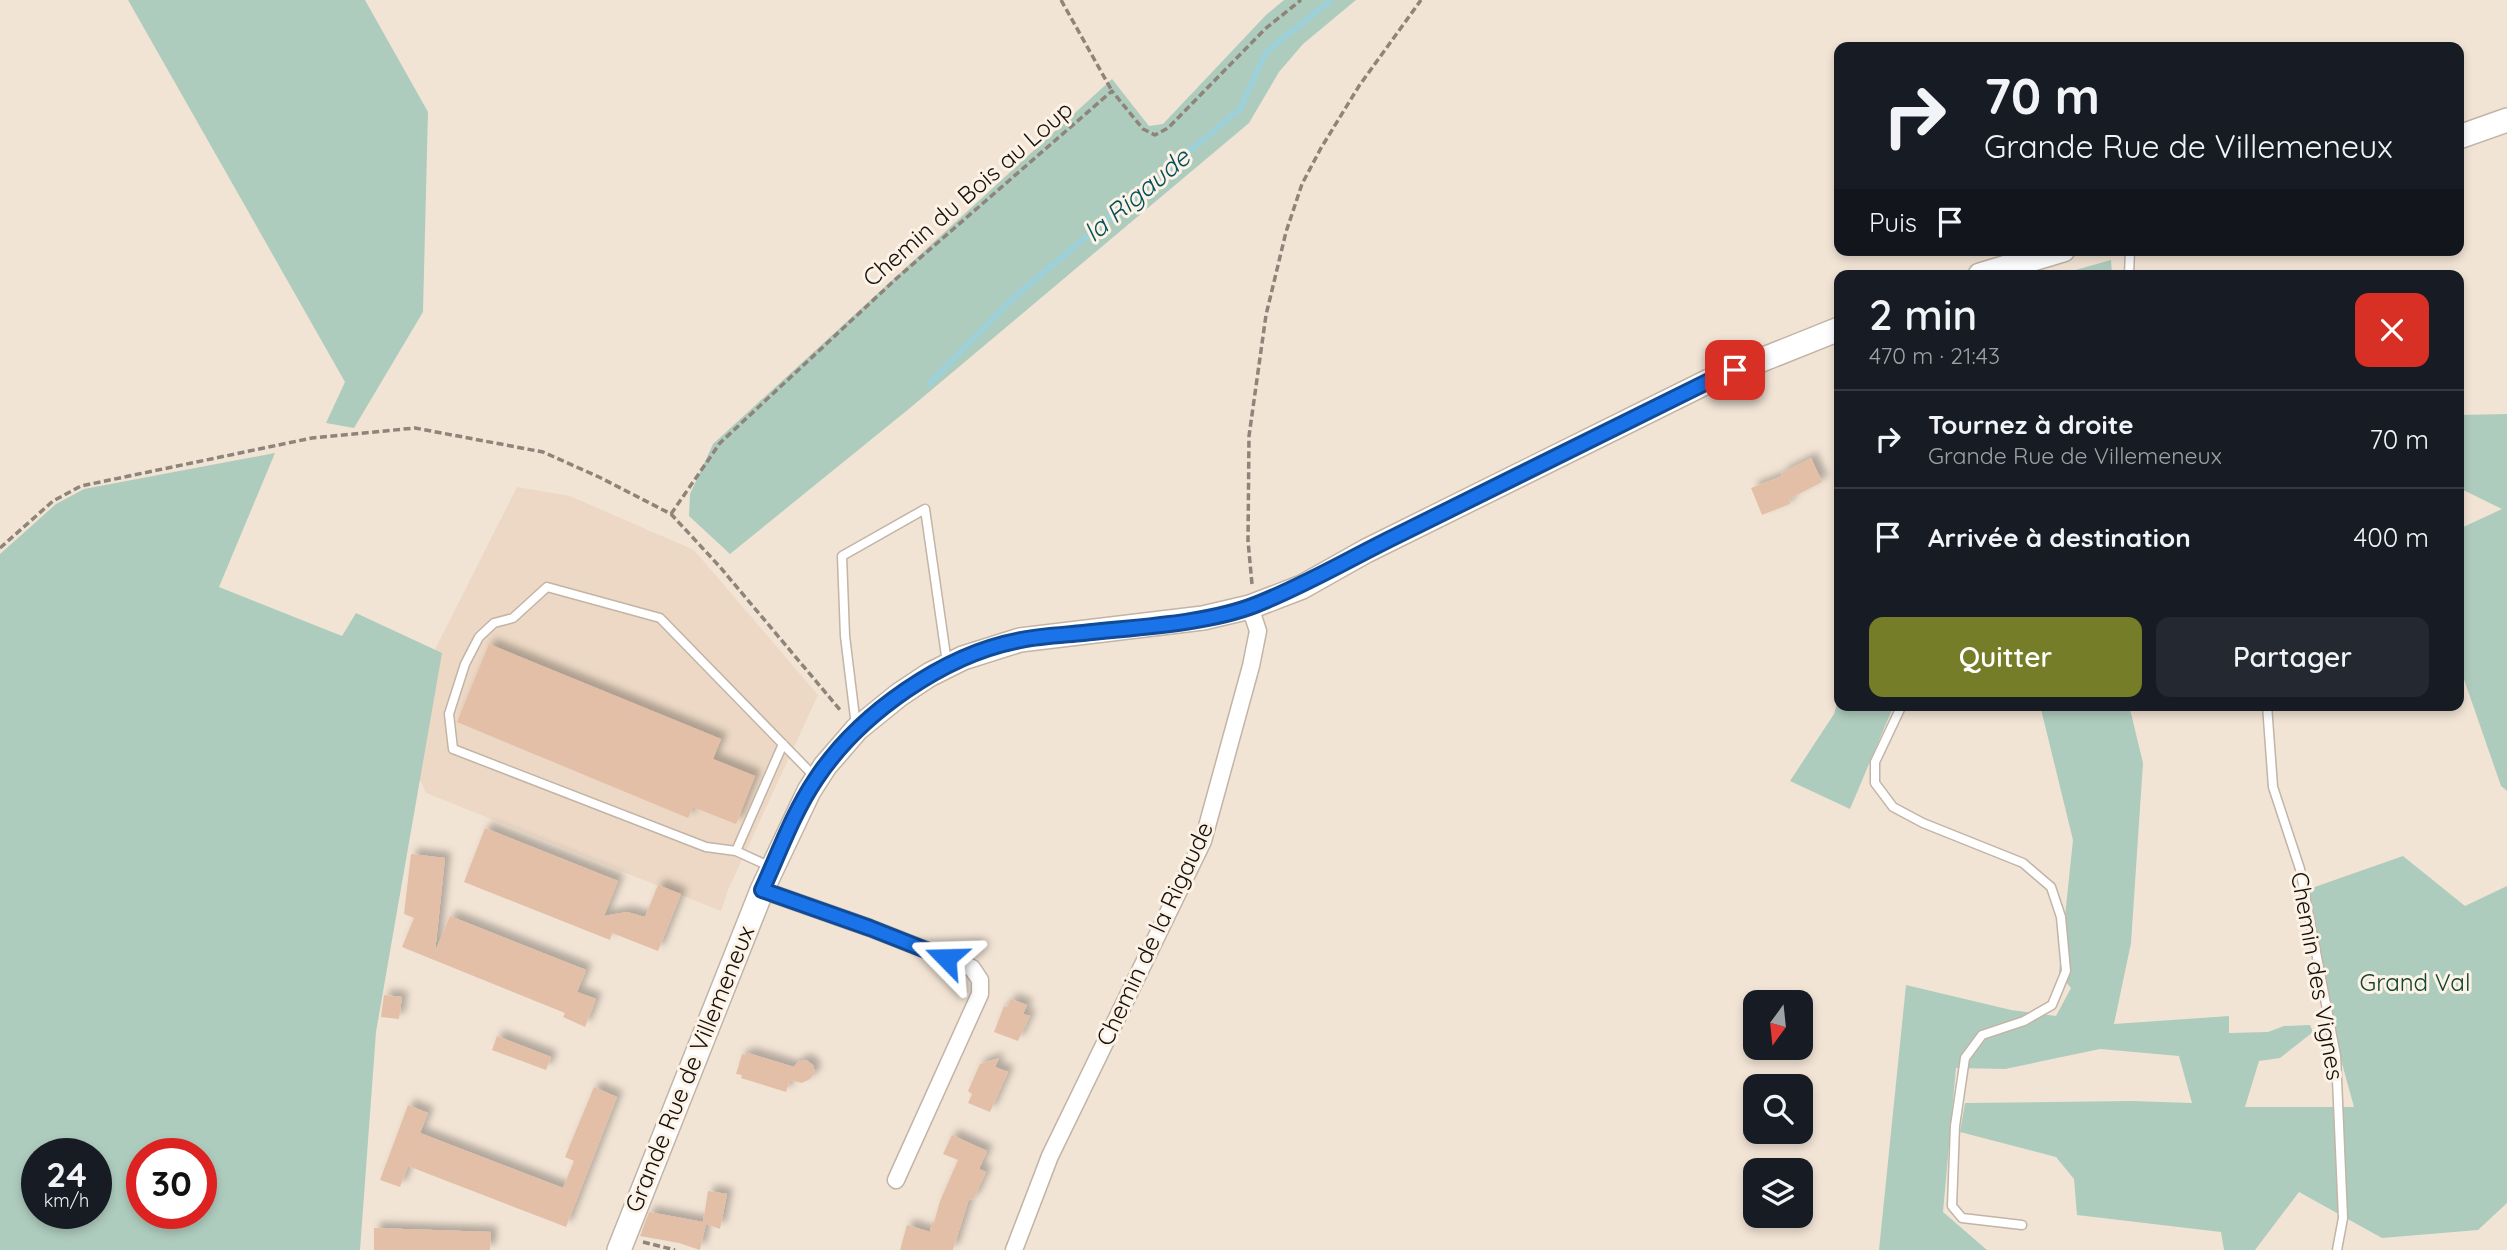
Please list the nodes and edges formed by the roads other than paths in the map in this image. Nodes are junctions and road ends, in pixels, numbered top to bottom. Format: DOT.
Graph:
graph roads {
  1 [pos="2507,120"];
  2 [pos="2464,134"];
  3 [pos="2043,256"];
  4 [pos="1997,270"];
  5 [pos="1834,331"];
  6 [pos="1251,607"];
  7 [pos="948,666"];
  8 [pos="1899,711"];
  9 [pos="2267,711"];
  10 [pos="857,729"];
  11 [pos="783,744"];
  12 [pos="816,778"];
  13 [pos="736,851"];
  14 [pos="772,867"];
  15 [pos="762,890"];
  16 [pos="896,1180"];
  17 [pos="2022,1225"];
  18 [pos="621,1243"];
  19 [pos="1014,1250"];
  20 [pos="2337,1250"];
  1 -- 2 [label="main road"];
  3 -- 4 [label="main road"];
  5 -- 6 [label="main road, Grande Rue de Villemeneux"];
  6 -- 7 [label="main road, Grande Rue de Villemeneux"];
  6 -- 19 [label="street, Chemin de la Rigaude"];
  7 -- 10 [label="main road, Grande Rue de Villemeneux"];
  7 -- 10 [label="lane"];
  8 -- 17 [label="lane"];
  9 -- 20 [label="lane, Chemin des Vignes"];
  10 -- 12 [label="main road, Grande Rue de Villemeneux"];
  11 -- 12 [label="lane"];
  11 -- 13 [label="lane"];
  11 -- 13 [label="lane"];
  12 -- 14 [label="main road, Grande Rue de Villemeneux"];
  13 -- 14 [label="lane"];
  14 -- 15 [label="main road, Grande Rue de Villemeneux"];
  15 -- 16 [label="street"];
  15 -- 18 [label="main road, Grande Rue de Villemeneux"];
}
